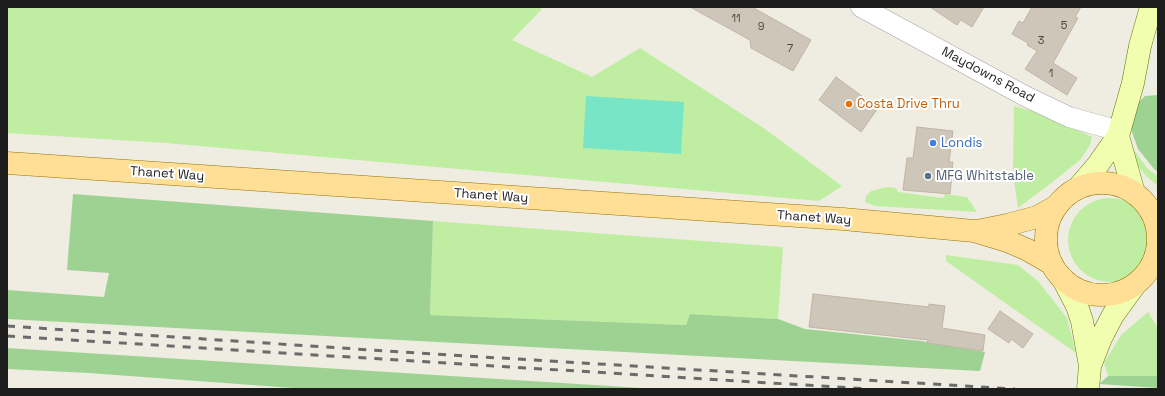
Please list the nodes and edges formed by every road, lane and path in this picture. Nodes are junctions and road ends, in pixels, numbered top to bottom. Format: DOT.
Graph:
graph roads {
  1 [pos="861,7"];
  2 [pos="1151,7"];
  3 [pos="1119,134"];
  4 [pos="7,163"];
  5 [pos="1078,188"];
  6 [pos="1144,198"];
  7 [pos="1057,206"];
  8 [pos="974,231"];
  9 [pos="1154,269"];
  10 [pos="1057,272"];
  11 [pos="1134,286"];
  12 [pos="1090,366"];
  13 [pos="1088,389"];
  1 -- 3 [label="street, Maydowns Road"];
  2 -- 3 [label="street"];
  3 -- 5 [label="street"];
  3 -- 6 [label="street"];
  4 -- 8 [label="main road, Thanet Way"];
  5 -- 6 [label="main road"];
  5 -- 7 [label="main road"];
  6 -- 9 [label="main road"];
  7 -- 8 [label="main road, Thanet Way"];
  7 -- 10 [label="main road"];
  8 -- 10 [label="main road, Thanet Way"];
  9 -- 11 [label="main road"];
  10 -- 11 [label="main road"];
  10 -- 12 [label="street"];
  11 -- 12 [label="street"];
  12 -- 13 [label="street"];
}
